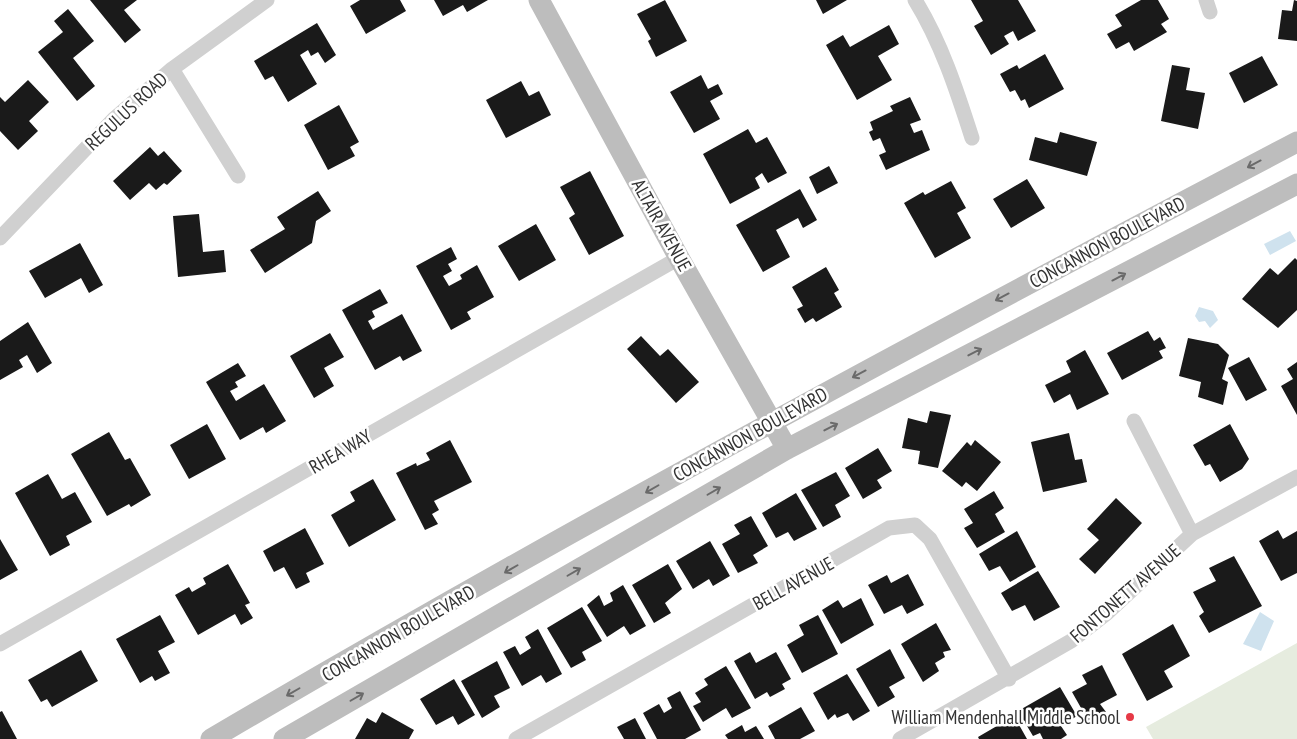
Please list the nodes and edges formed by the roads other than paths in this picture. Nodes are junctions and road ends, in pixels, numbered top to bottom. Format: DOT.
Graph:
graph roads {
  1 [pos="266,0"];
  2 [pos="539,0"];
  3 [pos="915,0"];
  4 [pos="172,69"];
  5 [pos="972,138"];
  6 [pos="1297,142"];
  7 [pos="238,176"];
  8 [pos="1297,184"];
  9 [pos="0,238"];
  10 [pos="679,258"];
  11 [pos="771,421"];
  12 [pos="1134,421"];
  13 [pos="787,450"];
  14 [pos="1297,477"];
  15 [pos="1192,534"];
  16 [pos="0,644"];
  17 [pos="1009,679"];
  18 [pos="211,739"];
  19 [pos="284,739"];
  20 [pos="516,739"];
  21 [pos="900,739"];
  1 -- 4 [label="street, REGULUS ROAD"];
  2 -- 10 [label="main road, ALTAIR AVENUE"];
  3 -- 5 [label="street"];
  4 -- 7 [label="street"];
  4 -- 9 [label="street, REGULUS ROAD"];
  6 -- 11 [label="main road, CONCANNON BOULEVARD, one-way"];
  13 -- 8 [label="main road, CONCANNON BOULEVARD, one-way"];
  10 -- 11 [label="main road, ALTAIR AVENUE"];
  10 -- 16 [label="street, RHEA WAY"];
  11 -- 13 [label="main road, ALTAIR AVENUE"];
  11 -- 18 [label="main road, CONCANNON BOULEVARD, one-way"];
  12 -- 15 [label="street"];
  19 -- 13 [label="main road, CONCANNON BOULEVARD, one-way"];
  14 -- 15 [label="street, FONTONETT AVENUE"];
  15 -- 17 [label="street, FONTONETT AVENUE"];
  17 -- 20 [label="street, BELL AVENUE"];
  17 -- 21 [label="street, FONTONETT AVENUE"];
}
